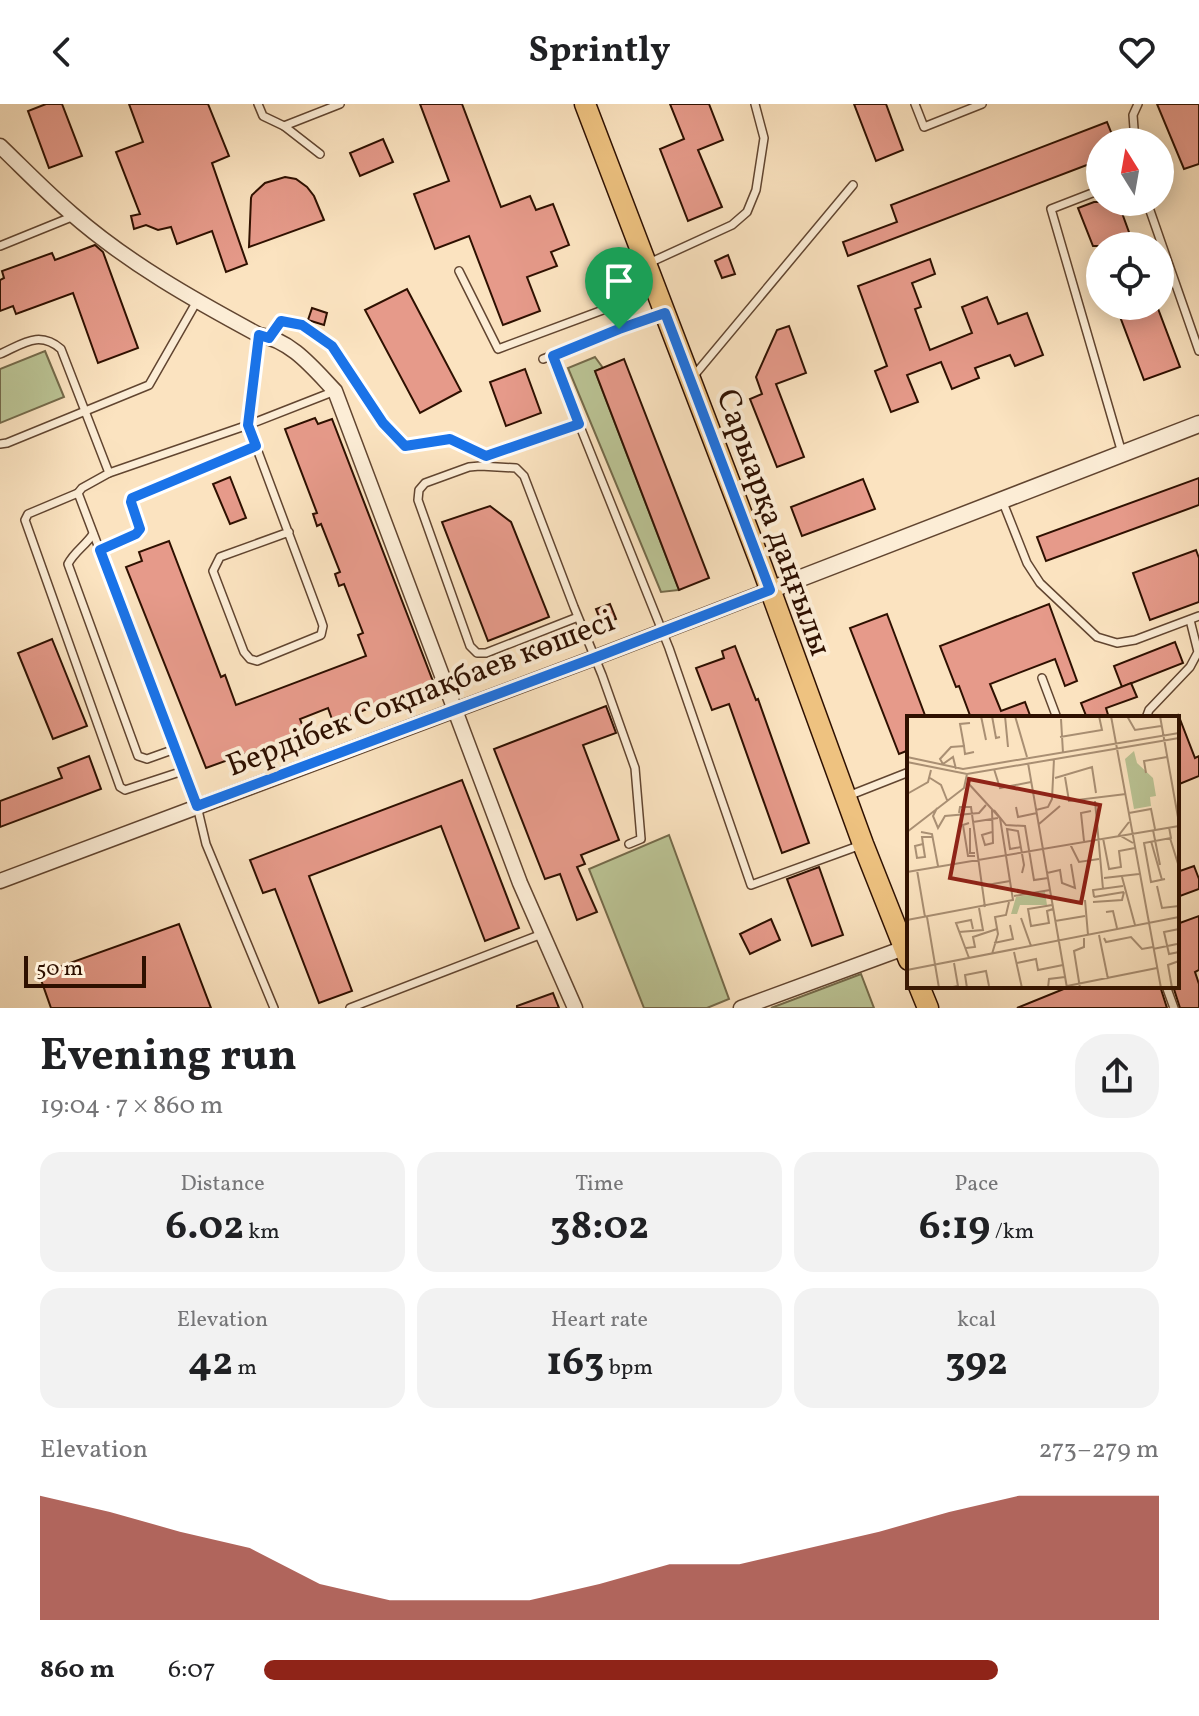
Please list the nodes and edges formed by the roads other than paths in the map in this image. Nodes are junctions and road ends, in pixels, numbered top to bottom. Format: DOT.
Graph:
graph roads {
  1 [pos="258,104"];
  2 [pos="340,104"];
  3 [pos="585,104"];
  4 [pos="755,104"];
  5 [pos="915,104"];
  6 [pos="982,104"];
  7 [pos="1138,104"];
  8 [pos="284,126"];
  9 [pos="1134,128"];
  10 [pos="0,146"];
  11 [pos="320,154"];
  12 [pos="853,185"];
  13 [pos="1086,195"];
  14 [pos="74,216"];
  15 [pos="1152,216"];
  16 [pos="0,246"];
  17 [pos="646,264"];
  18 [pos="459,271"];
  19 [pos="656,291"];
  20 [pos="197,301"];
  21 [pos="665,313"];
  22 [pos="264,336"];
  23 [pos="1199,351"];
  24 [pos="0,354"];
  25 [pos="553,356"];
  26 [pos="543,359"];
  27 [pos="690,379"];
  28 [pos="335,391"];
  29 [pos="86,412"];
  30 [pos="579,424"];
  31 [pos="1199,424"];
  32 [pos="248,425"];
  33 [pos="0,444"];
  34 [pos="256,446"];
  35 [pos="1122,453"];
  36 [pos="109,473"];
  37 [pos="78,493"];
  38 [pos="1002,499"];
  39 [pos="289,532"];
  40 [pos="93,534"];
  41 [pos="100,550"];
  42 [pos="770,590"];
  43 [pos="1199,616"];
  44 [pos="578,617"];
  45 [pos="1190,620"];
  46 [pos="662,630"];
  47 [pos="594,658"];
  48 [pos="1042,678"];
  49 [pos="455,710"];
  50 [pos="1056,716"];
  51 [pos="1147,716"];
  52 [pos="175,749"];
  53 [pos="183,771"];
  54 [pos="907,773"];
  55 [pos="846,797"];
  56 [pos="197,806"];
  57 [pos="629,844"];
  58 [pos="863,844"];
  59 [pos="0,881"];
  60 [pos="543,933"];
  61 [pos="907,954"];
  62 [pos="920,988"];
  63 [pos="1167,988"];
  64 [pos="274,1008"];
  65 [pos="350,1008"];
  66 [pos="575,1008"];
  67 [pos="741,1008"];
  68 [pos="928,1008"];
  69 [pos="1174,1008"];
  1 -- 8 [label="lane"];
  2 -- 8 [label="lane"];
  3 -- 17 [label="main road, Сарыарқа даңғылы"];
  4 -- 17 [label="lane"];
  5 -- 6 [label="lane"];
  7 -- 9 [label="lane"];
  8 -- 11 [label="lane"];
  10 -- 14 [label="street"];
  12 -- 27 [label="lane"];
  13 -- 35 [label="lane"];
  14 -- 16 [label="lane"];
  14 -- 20 [label="street"];
  15 -- 23 [label="lane"];
  17 -- 19 [label="main road, Сарыарқа даңғылы"];
  18 -- 19 [label="lane"];
  19 -- 21 [label="main road, Сарыарқа даңғылы"];
  20 -- 22 [label="street"];
  20 -- 29 [label="lane"];
  21 -- 25 [label="lane"];
  21 -- 27 [label="main road, Сарыарқа даңғылы"];
  22 -- 28 [label="street"];
  22 -- 30 [label="lane"];
  22 -- 32 [label="lane"];
  24 -- 29 [label="lane"];
  25 -- 26 [label="lane"];
  25 -- 30 [label="lane"];
  27 -- 42 [label="main road, Сарыарқа даңғылы"];
  28 -- 32 [label="lane"];
  28 -- 49 [label="street"];
  29 -- 33 [label="lane"];
  29 -- 36 [label="lane"];
  30 -- 46 [label="lane"];
  31 -- 35 [label="street"];
  32 -- 34 [label="lane"];
  32 -- 36 [label="lane"];
  34 -- 39 [label="lane"];
  34 -- 41 [label="lane"];
  35 -- 38 [label="street"];
  36 -- 37 [label="lane"];
  37 -- 40 [label="lane"];
  37 -- 53 [label="lane"];
  38 -- 42 [label="street"];
  38 -- 45 [label="lane"];
  39 -- 39 [label="lane"];
  40 -- 41 [label="lane"];
  40 -- 52 [label="lane"];
  41 -- 52 [label="lane"];
  42 -- 46 [label="street, Бердібек Соқпақбаев көшесі"];
  42 -- 55 [label="main road, Сарыарқа даңғылы"];
  43 -- 45 [label="lane"];
  44 -- 44 [label="lane"];
  44 -- 47 [label="lane"];
  45 -- 51 [label="lane"];
  46 -- 47 [label="street, Бердібек Соқпақбаев көшесі"];
  46 -- 58 [label="lane"];
  47 -- 49 [label="street, Бердібек Соқпақбаев көшесі"];
  47 -- 57 [label="lane"];
  48 -- 50 [label="lane"];
  49 -- 56 [label="street, Бердібек Соқпақбаев көшесі"];
  49 -- 60 [label="street"];
  52 -- 53 [label="lane"];
  53 -- 56 [label="lane"];
  54 -- 55 [label="lane"];
  55 -- 58 [label="main road, Сарыарқа даңғылы"];
  56 -- 59 [label="street, Бердібек Соқпақбаев көшесі"];
  56 -- 64 [label="lane"];
  58 -- 61 [label="main road, Сарыарқа даңғылы"];
  60 -- 65 [label="lane"];
  60 -- 66 [label="street"];
  61 -- 67 [label="street"];
  62 -- 68 [label="main road"];
  63 -- 69 [label="lane"];
}
